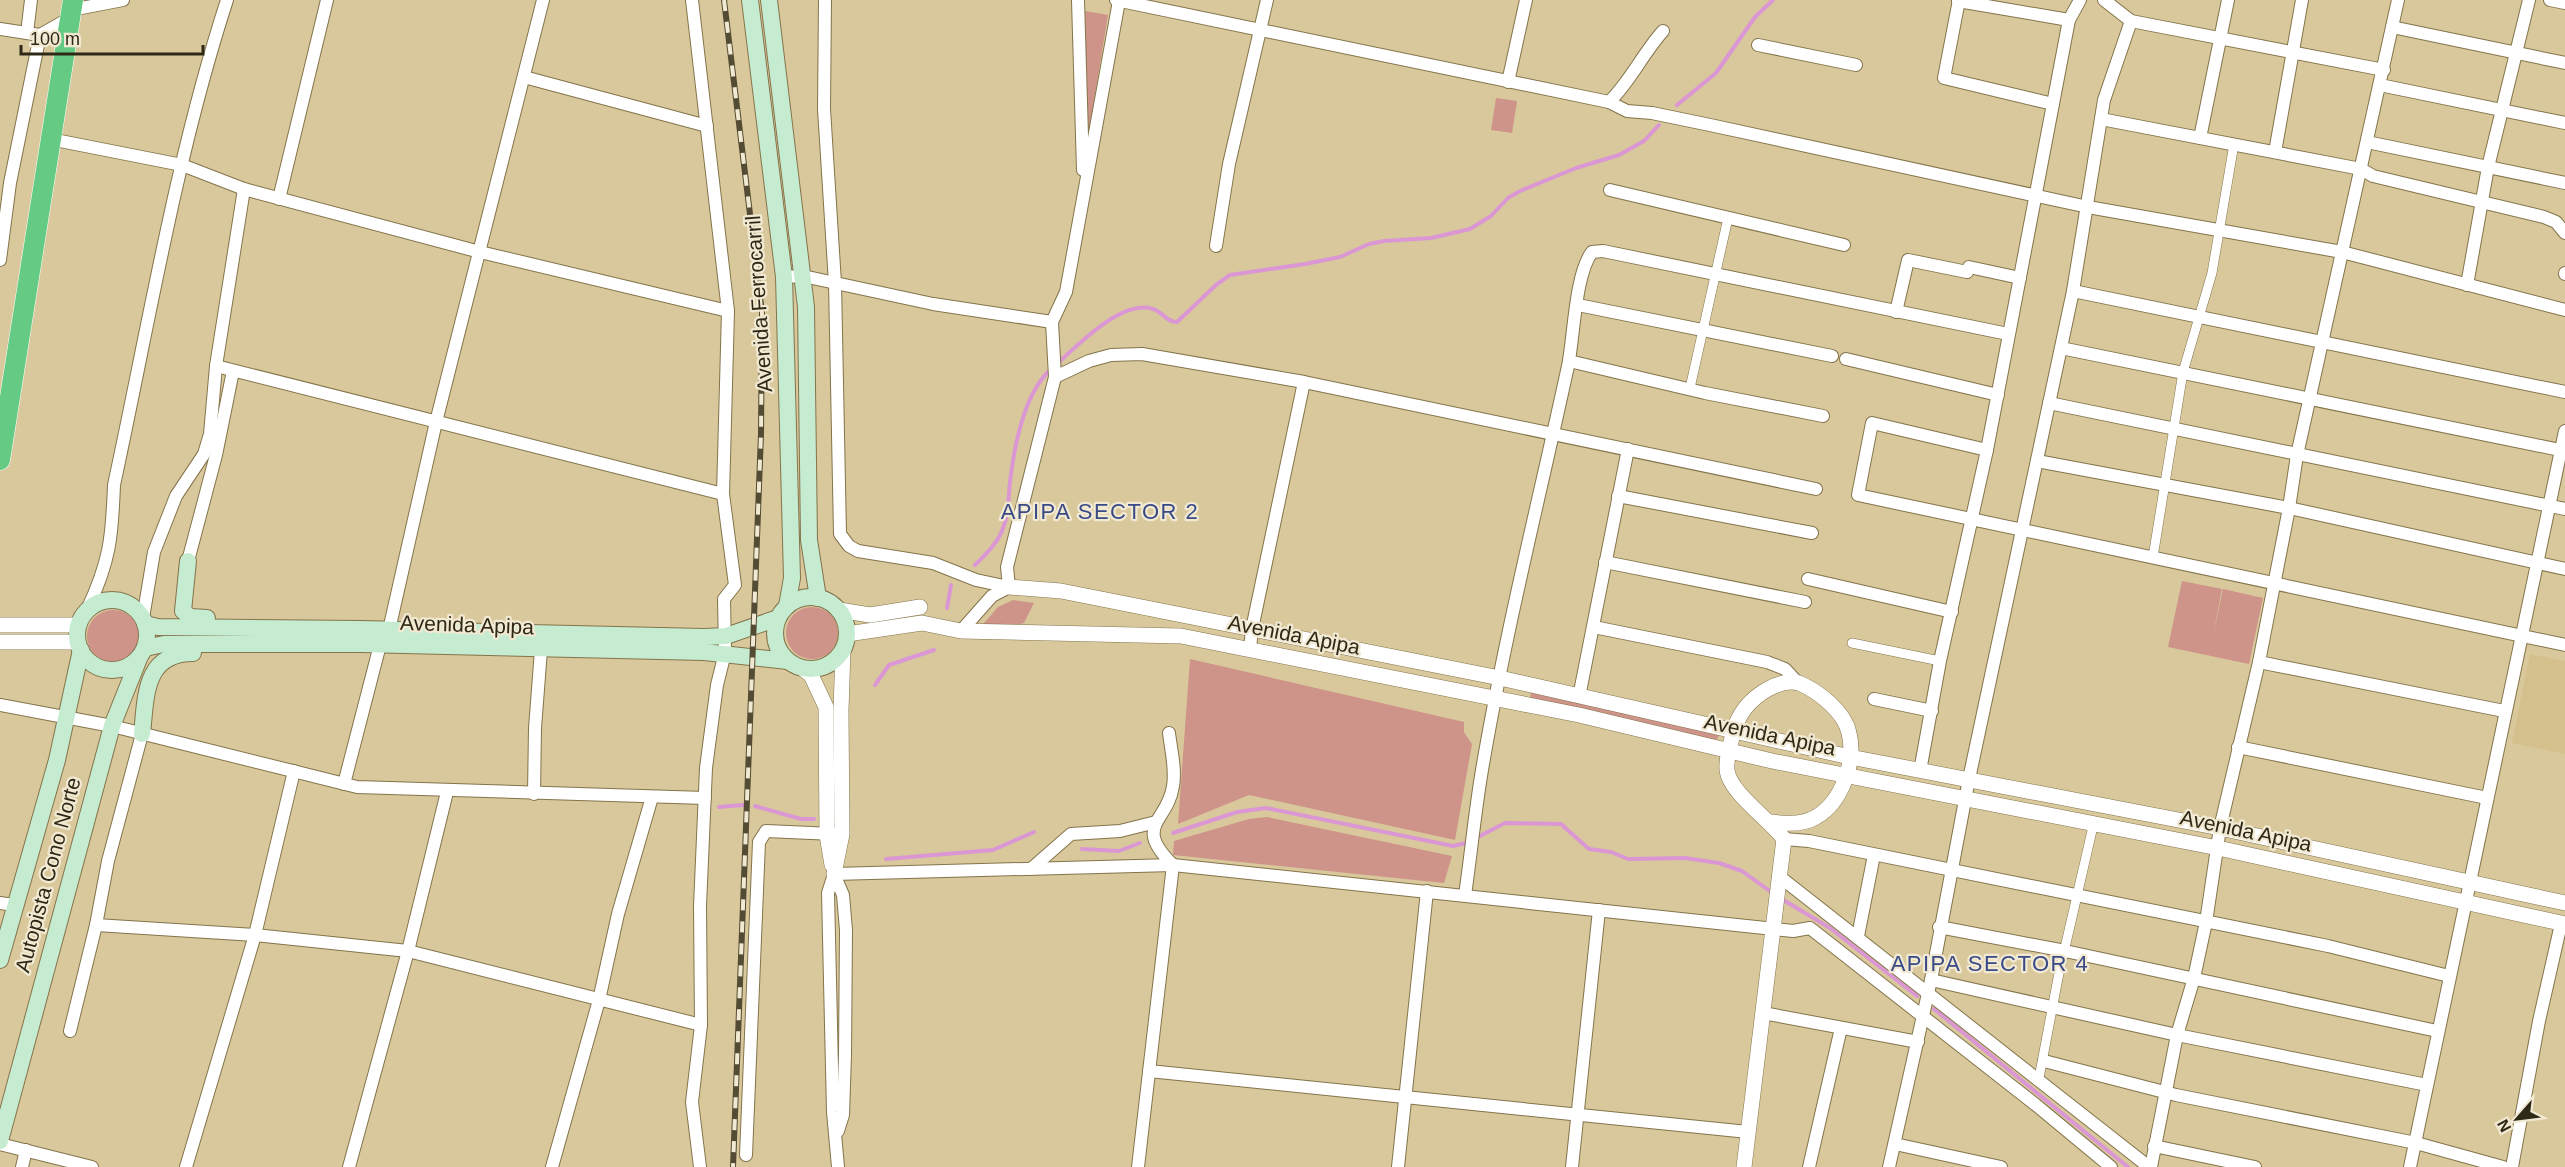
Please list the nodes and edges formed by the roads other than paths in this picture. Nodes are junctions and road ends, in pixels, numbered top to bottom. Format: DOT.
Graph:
graph roads {
  1 [pos="31,0"];
  2 [pos="123,0"];
  3 [pos="227,0"];
  4 [pos="327,0"];
  5 [pos="543,0"];
  6 [pos="692,0"];
  7 [pos="750,0"];
  8 [pos="769,0"];
  9 [pos="825,0"];
  10 [pos="1078,0"];
  11 [pos="1118,0"];
  12 [pos="1267,0"];
  13 [pos="1526,0"];
  14 [pos="1959,0"];
  15 [pos="2080,0"];
  16 [pos="2104,0"];
  17 [pos="2228,0"];
  18 [pos="2302,0"];
  19 [pos="2398,0"];
  20 [pos="2529,0"];
  21 [pos="2550,0"];
  22 [pos="2565,3"];
  23 [pos="71,9"];
  24 [pos="2069,20"];
  25 [pos="2131,21"];
  26 [pos="2392,27"];
  27 [pos="0,29"];
  28 [pos="1663,31"];
  29 [pos="1260,32"];
  30 [pos="27,33"];
  31 [pos="40,35"];
  32 [pos="2220,38"];
  33 [pos="1758,45"];
  34 [pos="2515,52"];
  35 [pos="2293,54"];
  36 [pos="2565,63"];
  37 [pos="1856,65"];
  38 [pos="2384,70"];
  39 [pos="524,77"];
  40 [pos="1508,82"];
  41 [pos="2380,85"];
  42 [pos="1608,102"];
  43 [pos="2053,104"];
  44 [pos="2503,110"];
  45 [pos="2101,119"];
  46 [pos="2565,123"];
  47 [pos="707,126"];
  48 [pos="2200,138"];
  49 [pos="50,139"];
  50 [pos="2367,142"];
  51 [pos="2234,144"];
  52 [pos="2275,152"];
  53 [pos="182,165"];
  54 [pos="2488,167"];
  55 [pos="2361,169"];
  56 [pos="5,183"];
  57 [pos="2565,183"];
  58 [pos="244,189"];
  59 [pos="1610,190"];
  60 [pos="2035,194"];
  61 [pos="1084,195"];
  62 [pos="279,199"];
  63 [pos="2481,203"];
  64 [pos="2088,207"];
  65 [pos="1728,218"];
  66 [pos="2220,231"];
  67 [pos="2565,233"];
  68 [pos="1844,245"];
  69 [pos="1215,246"];
  70 [pos="480,252"];
  71 [pos="2342,252"];
  72 [pos="0,260"];
  73 [pos="1716,275"];
  74 [pos="803,276"];
  75 [pos="784,277"];
  76 [pos="2020,278"];
  77 [pos="835,283"];
  78 [pos="2467,285"];
  79 [pos="2073,291"];
  80 [pos="1578,304"];
  81 [pos="2565,310"];
  82 [pos="728,311"];
  83 [pos="1896,312"];
  84 [pos="2200,316"];
  85 [pos="1052,322"];
  86 [pos="1701,330"];
  87 [pos="2008,334"];
  88 [pos="2322,340"];
  89 [pos="2061,348"];
  90 [pos="1832,356"];
  91 [pos="1846,359"];
  92 [pos="1569,361"];
  93 [pos="216,366"];
  94 [pos="233,371"];
  95 [pos="2183,372"];
  96 [pos="1055,377"];
  97 [pos="1304,382"];
  98 [pos="1690,388"];
  99 [pos="2565,392"];
  100 [pos="1998,394"];
  101 [pos="2310,398"];
  102 [pos="2049,403"];
  103 [pos="1823,416"];
  104 [pos="436,422"];
  105 [pos="2175,430"];
  106 [pos="2565,431"];
  107 [pos="1554,433"];
  108 [pos="1628,449"];
  109 [pos="1987,450"];
  110 [pos="2563,451"];
  111 [pos="2297,455"];
  112 [pos="0,460"];
  113 [pos="2037,461"];
  114 [pos="2165,485"];
  115 [pos="1816,489"];
  116 [pos="723,494"];
  117 [pos="1618,496"];
  118 [pos="2549,506"];
  119 [pos="2289,508"];
  120 [pos="2565,509"];
  121 [pos="1973,520"];
  122 [pos="2022,529"];
  123 [pos="1812,533"];
  124 [pos="2152,557"];
  125 [pos="188,561"];
  126 [pos="1605,562"];
  127 [pos="2536,563"];
  128 [pos="2565,569"];
  129 [pos="1808,579"];
  130 [pos="2274,582"];
  131 [pos="1009,587"];
  132 [pos="818,598"];
  133 [pos="1805,602"];
  134 [pos="839,610"];
  135 [pos="783,612"];
  136 [pos="1952,612"];
  137 [pos="921,615"];
  138 [pos="83,617"];
  139 [pos="144,621"];
  140 [pos="0,625"];
  141 [pos="1594,627"];
  142 [pos="1252,628"];
  143 [pos="390,630"];
  144 [pos="961,631"];
  145 [pos="350,636"];
  146 [pos="726,636"];
  147 [pos="2522,636"];
  148 [pos="0,642"];
  149 [pos="845,642"];
  150 [pos="1852,643"];
  151 [pos="380,645"];
  152 [pos="2565,645"];
  153 [pos="79,646"];
  154 [pos="1250,649"];
  155 [pos="541,650"];
  156 [pos="143,652"];
  157 [pos="725,653"];
  158 [pos="1940,661"];
  159 [pos="2259,662"];
  160 [pos="795,664"];
  161 [pos="1500,678"];
  162 [pos="1798,683"];
  163 [pos="1580,697"];
  164 [pos="1496,699"];
  165 [pos="1874,699"];
  166 [pos="0,705"];
  167 [pos="1932,711"];
  168 [pos="2504,711"];
  169 [pos="67,717"];
  170 [pos="112,726"];
  171 [pos="1734,731"];
  172 [pos="142,734"];
  173 [pos="1169,734"];
  174 [pos="2238,747"];
  175 [pos="1729,752"];
  176 [pos="1850,757"];
  177 [pos="294,771"];
  178 [pos="1920,771"];
  179 [pos="1847,774"];
  180 [pos="1969,779"];
  181 [pos="344,784"];
  182 [pos="447,792"];
  183 [pos="534,794"];
  184 [pos="652,797"];
  185 [pos="1967,797"];
  186 [pos="705,798"];
  187 [pos="2487,798"];
  188 [pos="1156,822"];
  189 [pos="1772,822"];
  190 [pos="2094,822"];
  191 [pos="2220,828"];
  192 [pos="835,834"];
  193 [pos="1784,839"];
  194 [pos="2218,848"];
  195 [pos="1874,855"];
  196 [pos="1173,865"];
  197 [pos="1031,869"];
  198 [pos="1953,872"];
  199 [pos="834,874"];
  200 [pos="1780,877"];
  201 [pos="2469,881"];
  202 [pos="1427,891"];
  203 [pos="2078,895"];
  204 [pos="1465,896"];
  205 [pos="2464,902"];
  206 [pos="2565,903"];
  207 [pos="7,904"];
  208 [pos="1599,910"];
  209 [pos="2206,922"];
  210 [pos="2563,924"];
  211 [pos="96,925"];
  212 [pos="1939,927"];
  213 [pos="1773,929"];
  214 [pos="255,935"];
  215 [pos="1858,936"];
  216 [pos="408,951"];
  217 [pos="2065,951"];
  218 [pos="0,960"];
  219 [pos="2449,975"];
  220 [pos="2194,978"];
  221 [pos="1931,980"];
  222 [pos="1928,993"];
  223 [pos="599,1000"];
  224 [pos="2054,1008"];
  225 [pos="1763,1013"];
  226 [pos="1923,1016"];
  227 [pos="701,1025"];
  228 [pos="1841,1028"];
  229 [pos="70,1031"];
  230 [pos="2437,1031"];
  231 [pos="2176,1035"];
  232 [pos="1918,1042"];
  233 [pos="2044,1061"];
  234 [pos="1149,1071"];
  235 [pos="2040,1078"];
  236 [pos="2427,1084"];
  237 [pos="2166,1091"];
  238 [pos="1405,1097"];
  239 [pos="1576,1113"];
  240 [pos="1748,1132"];
  241 [pos="0,1143"];
  242 [pos="2416,1143"];
  243 [pos="1895,1144"];
  244 [pos="2154,1146"];
  245 [pos="26,1150"];
  246 [pos="746,1155"];
  247 [pos="22,1167"];
  248 [pos="92,1167"];
  249 [pos="186,1167"];
  250 [pos="349,1167"];
  251 [pos="552,1167"];
  252 [pos="700,1167"];
  253 [pos="838,1167"];
  254 [pos="1138,1167"];
  255 [pos="1398,1167"];
  256 [pos="1572,1167"];
  257 [pos="1744,1167"];
  258 [pos="1809,1167"];
  259 [pos="1889,1167"];
  260 [pos="2001,1167"];
  261 [pos="2111,1167"];
  262 [pos="2150,1167"];
  263 [pos="2255,1167"];
  264 [pos="2410,1167"];
  265 [pos="2503,1167"];
  266 [pos="2512,1167"];
  1 -- 30 [label="street"];
  2 -- 23 [label="street"];
  3 -- 53 [label="street"];
  4 -- 62 [label="street"];
  5 -- 39 [label="street"];
  6 -- 47 [label="street"];
  7 -- 75 [label="main road, Avenida Ferrocarril"];
  8 -- 74 [label="main road, Avenida Ferrocarril"];
  9 -- 77 [label="street"];
  10 -- 61 [label="street"];
  11 -- 29 [label="street"];
  11 -- 61 [label="street"];
  12 -- 29 [label="street"];
  13 -- 40 [label="street"];
  14 -- 24 [label="street"];
  14 -- 43 [label="street"];
  15 -- 24 [label="street"];
  16 -- 25 [label="street"];
  17 -- 32 [label="street"];
  18 -- 35 [label="street"];
  19 -- 26 [label="street"];
  20 -- 34 [label="street"];
  21 -- 22 [label="street"];
  23 -- 31 [label="street"];
  23 -- 49 [label="highway"];
  24 -- 43 [label="street"];
  25 -- 32 [label="street"];
  25 -- 45 [label="street"];
  26 -- 34 [label="street"];
  26 -- 38 [label="street"];
  27 -- 30 [label="street"];
  28 -- 42 [label="street"];
  29 -- 40 [label="street"];
  29 -- 69 [label="street"];
  30 -- 31 [label="street"];
  31 -- 56 [label="street"];
  32 -- 35 [label="street"];
  32 -- 48 [label="street"];
  33 -- 37 [label="street"];
  34 -- 36 [label="street"];
  34 -- 44 [label="street"];
  35 -- 38 [label="street"];
  35 -- 52 [label="street"];
  38 -- 41 [label="street"];
  39 -- 47 [label="street"];
  39 -- 70 [label="street"];
  40 -- 42 [label="street"];
  41 -- 44 [label="street"];
  41 -- 50 [label="street"];
  42 -- 60 [label="street"];
  43 -- 60 [label="street"];
  44 -- 46 [label="street"];
  44 -- 54 [label="street"];
  45 -- 48 [label="street"];
  45 -- 64 [label="street"];
  47 -- 82 [label="street"];
  48 -- 51 [label="street"];
  49 -- 53 [label="street"];
  49 -- 112 [label="highway"];
  50 -- 54 [label="street"];
  50 -- 55 [label="street"];
  51 -- 52 [label="street"];
  51 -- 66 [label="street"];
  52 -- 55 [label="street"];
  53 -- 58 [label="street"];
  53 -- 138 [label="street"];
  54 -- 57 [label="street"];
  54 -- 63 [label="street"];
  55 -- 63 [label="street"];
  55 -- 71 [label="street"];
  56 -- 72 [label="street"];
  58 -- 62 [label="street"];
  58 -- 93 [label="street"];
  59 -- 65 [label="street"];
  60 -- 64 [label="street"];
  60 -- 76 [label="street"];
  61 -- 85 [label="street"];
  62 -- 70 [label="street"];
  63 -- 67 [label="street"];
  63 -- 78 [label="street"];
  64 -- 66 [label="street"];
  64 -- 79 [label="street"];
  65 -- 68 [label="street"];
  65 -- 73 [label="street"];
  66 -- 71 [label="street"];
  66 -- 84 [label="street"];
  70 -- 82 [label="street"];
  70 -- 104 [label="street"];
  71 -- 78 [label="street"];
  71 -- 88 [label="street"];
  73 -- 80 [label="street"];
  73 -- 83 [label="street"];
  73 -- 86 [label="street"];
  74 -- 75 [label="street"];
  74 -- 77 [label="street"];
  74 -- 132 [label="main road, Avenida Ferrocarril"];
  75 -- 135 [label="main road, Avenida Ferrocarril"];
  76 -- 83 [label="street"];
  76 -- 87 [label="street"];
  77 -- 85 [label="street"];
  77 -- 131 [label="street, Avenida Apipa"];
  78 -- 81 [label="street"];
  79 -- 84 [label="street"];
  79 -- 89 [label="street"];
  80 -- 86 [label="street"];
  80 -- 92 [label="street"];
  82 -- 116 [label="street"];
  83 -- 87 [label="street"];
  84 -- 88 [label="street"];
  84 -- 95 [label="street"];
  85 -- 96 [label="street"];
  86 -- 90 [label="street"];
  86 -- 98 [label="street"];
  87 -- 100 [label="street"];
  88 -- 99 [label="street"];
  88 -- 101 [label="street"];
  89 -- 95 [label="street"];
  89 -- 102 [label="street"];
  91 -- 100 [label="street"];
  92 -- 98 [label="street"];
  92 -- 107 [label="street"];
  93 -- 94 [label="street"];
  93 -- 139 [label="street"];
  94 -- 104 [label="street"];
  94 -- 125 [label="street"];
  95 -- 101 [label="street"];
  95 -- 105 [label="street"];
  96 -- 97 [label="street"];
  96 -- 131 [label="street"];
  97 -- 107 [label="street"];
  97 -- 142 [label="street"];
  98 -- 103 [label="street"];
  100 -- 109 [label="street"];
  101 -- 110 [label="street"];
  101 -- 111 [label="street"];
  102 -- 105 [label="street"];
  102 -- 113 [label="street"];
  104 -- 116 [label="street"];
  104 -- 143 [label="street"];
  105 -- 111 [label="street"];
  105 -- 114 [label="street"];
  106 -- 110 [label="street"];
  107 -- 108 [label="street"];
  107 -- 161 [label="street"];
  108 -- 115 [label="street"];
  108 -- 117 [label="street"];
  109 -- 121 [label="street"];
  109 -- 121 [label="street"];
  110 -- 118 [label="street"];
  111 -- 118 [label="street"];
  111 -- 119 [label="street"];
  113 -- 114 [label="street"];
  113 -- 122 [label="street"];
  114 -- 119 [label="street"];
  114 -- 124 [label="street"];
  116 -- 146 [label="street"];
  117 -- 123 [label="street"];
  117 -- 126 [label="street"];
  118 -- 120 [label="street"];
  118 -- 127 [label="street"];
  119 -- 127 [label="street"];
  119 -- 130 [label="street"];
  121 -- 122 [label="street"];
  121 -- 136 [label="street"];
  122 -- 124 [label="street"];
  122 -- 180 [label="street"];
  124 -- 130 [label="street"];
  125 -- 145 [label="main road"];
  126 -- 133 [label="street"];
  126 -- 141 [label="street"];
  127 -- 128 [label="street"];
  127 -- 147 [label="street"];
  129 -- 136 [label="street"];
  130 -- 147 [label="street"];
  130 -- 159 [label="street"];
  131 -- 142 [label="street, Avenida Apipa"];
  131 -- 144 [label="street"];
  132 -- 134 [label="main road"];
  132 -- 135 [label="main road"];
  134 -- 137 [label="street, Avenida Apipa"];
  134 -- 149 [label="main road"];
  135 -- 146 [label="main road, Avenida Apipa"];
  135 -- 160 [label="main road"];
  136 -- 158 [label="street"];
  137 -- 144 [label="street, Avenida Apipa"];
  137 -- 149 [label="street, Avenida Apipa"];
  138 -- 139 [label="main road"];
  138 -- 140 [label="street"];
  138 -- 153 [label="main road"];
  139 -- 145 [label="main road, Avenida Apipa"];
  139 -- 156 [label="main road"];
  141 -- 162 [label="street"];
  141 -- 163 [label="street"];
  142 -- 154 [label="street"];
  142 -- 161 [label="street, Avenida Apipa"];
  143 -- 145 [label="main road, Avenida Apipa"];
  143 -- 146 [label="main road, Avenida Apipa"];
  144 -- 154 [label="street, Avenida Apipa"];
  145 -- 151 [label="main road, Avenida Apipa"];
  145 -- 156 [label="main road, Avenida Apipa"];
  145 -- 172 [label="main road"];
  146 -- 157 [label="street"];
  147 -- 152 [label="street"];
  147 -- 168 [label="street"];
  148 -- 153 [label="street"];
  149 -- 160 [label="main road"];
  149 -- 192 [label="street"];
  150 -- 158 [label="street"];
  151 -- 155 [label="main road, Avenida Apipa"];
  151 -- 181 [label="street"];
  153 -- 156 [label="main road"];
  153 -- 169 [label="main road, Autopista Cono Norte"];
  154 -- 164 [label="street, Avenida Apipa"];
  155 -- 157 [label="main road, Avenida Apipa"];
  155 -- 183 [label="street"];
  156 -- 170 [label="main road, Autopista Cono Norte"];
  157 -- 160 [label="main road, Avenida Apipa"];
  157 -- 186 [label="street"];
  158 -- 167 [label="street"];
  159 -- 168 [label="street"];
  159 -- 174 [label="street"];
  160 -- 192 [label="street"];
  161 -- 163 [label="street, Avenida Apipa"];
  161 -- 164 [label="street"];
  162 -- 171 [label="street"];
  162 -- 176 [label="street"];
  163 -- 171 [label="street, Avenida Apipa"];
  164 -- 175 [label="street, Avenida Apipa"];
  164 -- 204 [label="street"];
  165 -- 167 [label="street"];
  166 -- 169 [label="street"];
  167 -- 178 [label="street"];
  168 -- 187 [label="street"];
  169 -- 170 [label="street"];
  169 -- 207 [label="main road, Autopista Cono Norte"];
  170 -- 172 [label="street"];
  170 -- 241 [label="main road, Autopista Cono Norte"];
  171 -- 175 [label="street"];
  171 -- 176 [label="street, Avenida Apipa"];
  172 -- 177 [label="street"];
  172 -- 211 [label="street"];
  173 -- 188 [label="street"];
  174 -- 187 [label="street"];
  174 -- 191 [label="street"];
  175 -- 179 [label="street, Avenida Apipa"];
  175 -- 189 [label="street"];
  176 -- 178 [label="street, Avenida Apipa"];
  176 -- 179 [label="street"];
  177 -- 181 [label="street"];
  177 -- 214 [label="street"];
  178 -- 180 [label="street, Avenida Apipa"];
  179 -- 185 [label="street, Avenida Apipa"];
  179 -- 189 [label="street"];
  180 -- 185 [label="street"];
  180 -- 191 [label="street, Avenida Apipa"];
  181 -- 182 [label="street"];
  182 -- 183 [label="street"];
  182 -- 216 [label="street"];
  183 -- 184 [label="street"];
  184 -- 186 [label="street"];
  184 -- 223 [label="street"];
  185 -- 190 [label="street, Avenida Apipa"];
  185 -- 198 [label="street"];
  186 -- 227 [label="street"];
  187 -- 201 [label="street"];
  188 -- 196 [label="street"];
  188 -- 197 [label="street"];
  189 -- 193 [label="street"];
  190 -- 194 [label="street, Avenida Apipa"];
  190 -- 203 [label="street"];
  191 -- 194 [label="street"];
  191 -- 201 [label="street, Avenida Apipa"];
  192 -- 199 [label="street"];
  192 -- 246 [label="street"];
  193 -- 195 [label="street"];
  193 -- 200 [label="street"];
  194 -- 205 [label="street, Avenida Apipa"];
  194 -- 209 [label="street"];
  195 -- 198 [label="street"];
  195 -- 215 [label="street"];
  196 -- 197 [label="street"];
  196 -- 202 [label="street"];
  196 -- 234 [label="street"];
  197 -- 199 [label="street"];
  198 -- 203 [label="street"];
  198 -- 212 [label="street"];
  199 -- 253 [label="street"];
  200 -- 213 [label="street"];
  200 -- 215 [label="street"];
  201 -- 205 [label="street"];
  201 -- 206 [label="street, Avenida Apipa"];
  202 -- 204 [label="street"];
  202 -- 238 [label="street"];
  203 -- 209 [label="street"];
  203 -- 217 [label="street"];
  204 -- 208 [label="street"];
  205 -- 210 [label="street, Avenida Apipa"];
  205 -- 219 [label="street"];
  207 -- 218 [label="main road, Autopista Cono Norte"];
  208 -- 213 [label="street"];
  208 -- 239 [label="street"];
  209 -- 219 [label="street"];
  209 -- 220 [label="street"];
  210 -- 266 [label="street"];
  211 -- 214 [label="street"];
  211 -- 229 [label="street"];
  212 -- 217 [label="street"];
  212 -- 221 [label="street"];
  213 -- 225 [label="street"];
  213 -- 226 [label="street"];
  214 -- 216 [label="street"];
  214 -- 249 [label="street"];
  215 -- 222 [label="street"];
  216 -- 223 [label="street"];
  216 -- 250 [label="street"];
  217 -- 220 [label="street"];
  217 -- 224 [label="street"];
  219 -- 230 [label="street"];
  220 -- 230 [label="street"];
  220 -- 231 [label="street"];
  221 -- 222 [label="street"];
  221 -- 224 [label="street"];
  222 -- 226 [label="street"];
  222 -- 235 [label="street"];
  223 -- 227 [label="street"];
  223 -- 251 [label="street"];
  224 -- 231 [label="street"];
  224 -- 233 [label="street"];
  225 -- 228 [label="street"];
  225 -- 240 [label="street"];
  226 -- 232 [label="street"];
  226 -- 261 [label="street"];
  227 -- 252 [label="street"];
  228 -- 232 [label="street"];
  228 -- 258 [label="street"];
  230 -- 236 [label="street"];
  231 -- 236 [label="street"];
  231 -- 237 [label="street"];
  232 -- 243 [label="street"];
  233 -- 235 [label="street"];
  233 -- 237 [label="street"];
  234 -- 238 [label="street"];
  234 -- 254 [label="street"];
  235 -- 262 [label="street"];
  236 -- 242 [label="street"];
  237 -- 242 [label="street"];
  237 -- 244 [label="street"];
  238 -- 239 [label="street"];
  238 -- 255 [label="street"];
  239 -- 240 [label="street"];
  239 -- 256 [label="street"];
  240 -- 257 [label="street"];
  241 -- 245 [label="street"];
  242 -- 264 [label="street"];
  242 -- 265 [label="street"];
  243 -- 259 [label="street"];
  243 -- 260 [label="street"];
  244 -- 262 [label="street"];
  244 -- 263 [label="street"];
  245 -- 247 [label="street"];
  245 -- 248 [label="street"];
}
